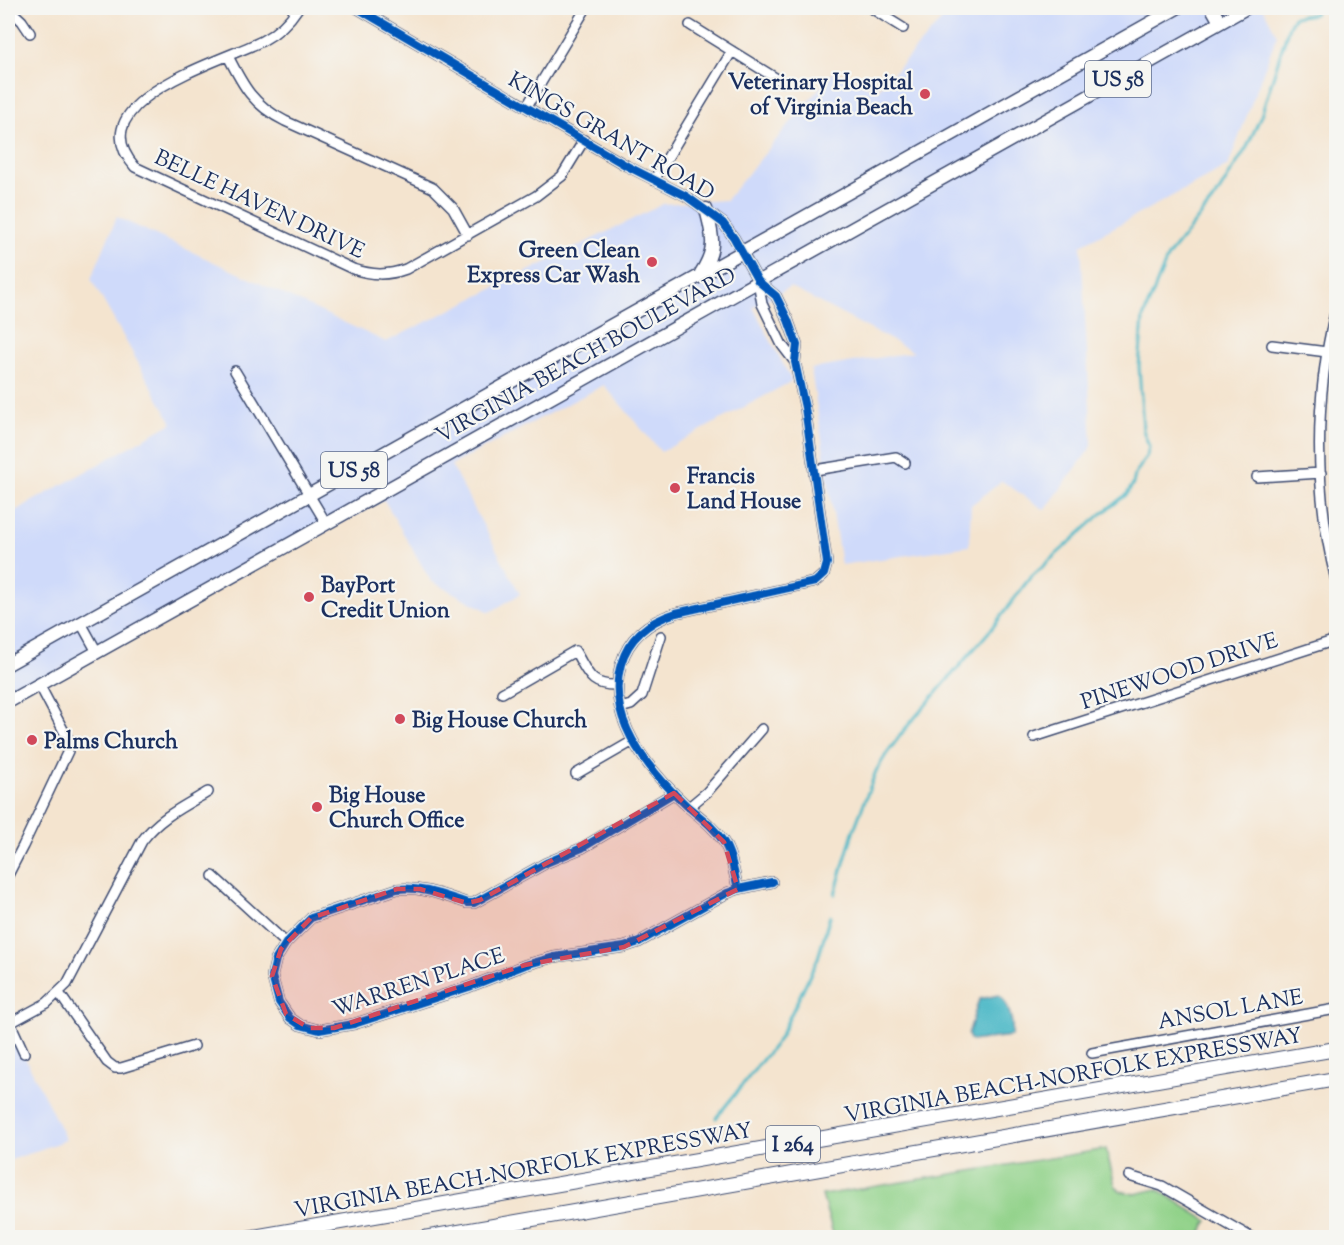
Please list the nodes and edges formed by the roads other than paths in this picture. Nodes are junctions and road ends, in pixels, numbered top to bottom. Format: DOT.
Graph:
graph roads {
  1 [pos="8,8"];
  2 [pos="298,8"];
  3 [pos="357,8"];
  4 [pos="586,8"];
  5 [pos="870,8"];
  6 [pos="1177,8"];
  7 [pos="1212,8"];
  8 [pos="1246,8"];
  9 [pos="1220,22"];
  10 [pos="690,25"];
  11 [pos="903,28"];
  12 [pos="30,33"];
  13 [pos="732,51"];
  14 [pos="228,56"];
  15 [pos="782,82"];
  16 [pos="527,106"];
  17 [pos="584,140"];
  18 [pos="654,180"];
  19 [pos="706,209"];
  20 [pos="468,235"];
  21 [pos="742,252"];
  22 [pos="699,276"];
  23 [pos="758,281"];
  24 [pos="1336,309"];
  25 [pos="1272,345"];
  26 [pos="1327,352"];
  27 [pos="795,362"];
  28 [pos="235,371"];
  29 [pos="905,463"];
  30 [pos="814,470"];
  31 [pos="1321,473"];
  32 [pos="1257,477"];
  33 [pos="308,494"];
  34 [pos="326,523"];
  35 [pos="1336,580"];
  36 [pos="81,623"];
  37 [pos="661,636"];
  38 [pos="1336,640"];
  39 [pos="97,652"];
  40 [pos="8,664"];
  41 [pos="39,684"];
  42 [pos="617,685"];
  43 [pos="502,693"];
  44 [pos="8,702"];
  45 [pos="620,708"];
  46 [pos="762,729"];
  47 [pos="1034,737"];
  48 [pos="633,741"];
  49 [pos="576,774"];
  50 [pos="208,792"];
  51 [pos="674,793"];
  52 [pos="689,807"];
  53 [pos="8,875"];
  54 [pos="213,876"];
  55 [pos="771,882"];
  56 [pos="738,889"];
  57 [pos="286,943"];
  58 [pos="59,993"];
  59 [pos="1336,1009"];
  60 [pos="9,1021"];
  61 [pos="194,1046"];
  62 [pos="1336,1049"];
  63 [pos="24,1053"];
  64 [pos="1092,1053"];
  65 [pos="1336,1079"];
  66 [pos="1129,1176"];
  67 [pos="248,1238"];
  68 [pos="424,1238"];
  69 [pos="1252,1238"];
  1 -- 12 [label="street"];
  2 -- 14 [label="street, BELLE HAVEN DRIVE"];
  3 -- 16 [label="street, KINGS GRANT ROAD"];
  4 -- 16 [label="street"];
  5 -- 11 [label="street"];
  6 -- 21 [label="main road, VIRGINIA BEACH BOULEVARD / US 58"];
  7 -- 9 [label="main road"];
  8 -- 9 [label="main road, VIRGINIA BEACH BOULEVARD / US 58"];
  9 -- 23 [label="main road, VIRGINIA BEACH BOULEVARD / US 58"];
  10 -- 13 [label="street"];
  13 -- 15 [label="street"];
  13 -- 18 [label="street"];
  14 -- 20 [label="street"];
  14 -- 20 [label="street, BELLE HAVEN DRIVE"];
  16 -- 17 [label="street, KINGS GRANT ROAD"];
  17 -- 18 [label="street, KINGS GRANT ROAD"];
  17 -- 20 [label="street, BELLE HAVEN DRIVE"];
  18 -- 19 [label="street, KINGS GRANT ROAD"];
  19 -- 21 [label="street, KINGS GRANT ROAD"];
  19 -- 22 [label="main road"];
  21 -- 22 [label="main road, VIRGINIA BEACH BOULEVARD / US 58"];
  21 -- 23 [label="street, KINGS GRANT ROAD"];
  22 -- 33 [label="main road, VIRGINIA BEACH BOULEVARD / US 58"];
  23 -- 27 [label="street"];
  23 -- 27 [label="street, KINGS GRANT ROAD"];
  23 -- 34 [label="main road, VIRGINIA BEACH BOULEVARD / US 58"];
  24 -- 26 [label="street"];
  25 -- 26 [label="street"];
  26 -- 31 [label="street"];
  27 -- 30 [label="street, KINGS GRANT ROAD"];
  28 -- 33 [label="street"];
  29 -- 30 [label="street"];
  30 -- 42 [label="street, KINGS GRANT ROAD"];
  31 -- 32 [label="street"];
  31 -- 35 [label="street"];
  33 -- 34 [label="street"];
  33 -- 36 [label="main road, VIRGINIA BEACH BOULEVARD / US 58"];
  34 -- 39 [label="main road, VIRGINIA BEACH BOULEVARD / US 58"];
  36 -- 39 [label="street"];
  36 -- 40 [label="main road, VIRGINIA BEACH BOULEVARD / US 58"];
  37 -- 45 [label="street"];
  38 -- 47 [label="street, PINEWOOD DRIVE"];
  39 -- 41 [label="main road, VIRGINIA BEACH BOULEVARD / US 58"];
  41 -- 44 [label="main road, VIRGINIA BEACH BOULEVARD / US 58"];
  41 -- 53 [label="street"];
  42 -- 43 [label="street"];
  42 -- 45 [label="street"];
  45 -- 48 [label="street"];
  46 -- 52 [label="street"];
  48 -- 49 [label="street"];
  48 -- 51 [label="street"];
  50 -- 58 [label="street"];
  51 -- 52 [label="street"];
  51 -- 57 [label="street, WARREN PLACE"];
  52 -- 56 [label="street"];
  54 -- 57 [label="street"];
  55 -- 56 [label="street, WARREN PLACE"];
  56 -- 57 [label="street, WARREN PLACE"];
  58 -- 60 [label="street"];
  58 -- 61 [label="street"];
  59 -- 64 [label="street, ANSOL LANE"];
  60 -- 63 [label="street"];
  62 -- 67 [label="highway, VIRGINIA BEACH-NORFOLK EXPRESSWAY / I 264"];
  65 -- 68 [label="highway, I 264"];
  66 -- 69 [label="street"];
}
